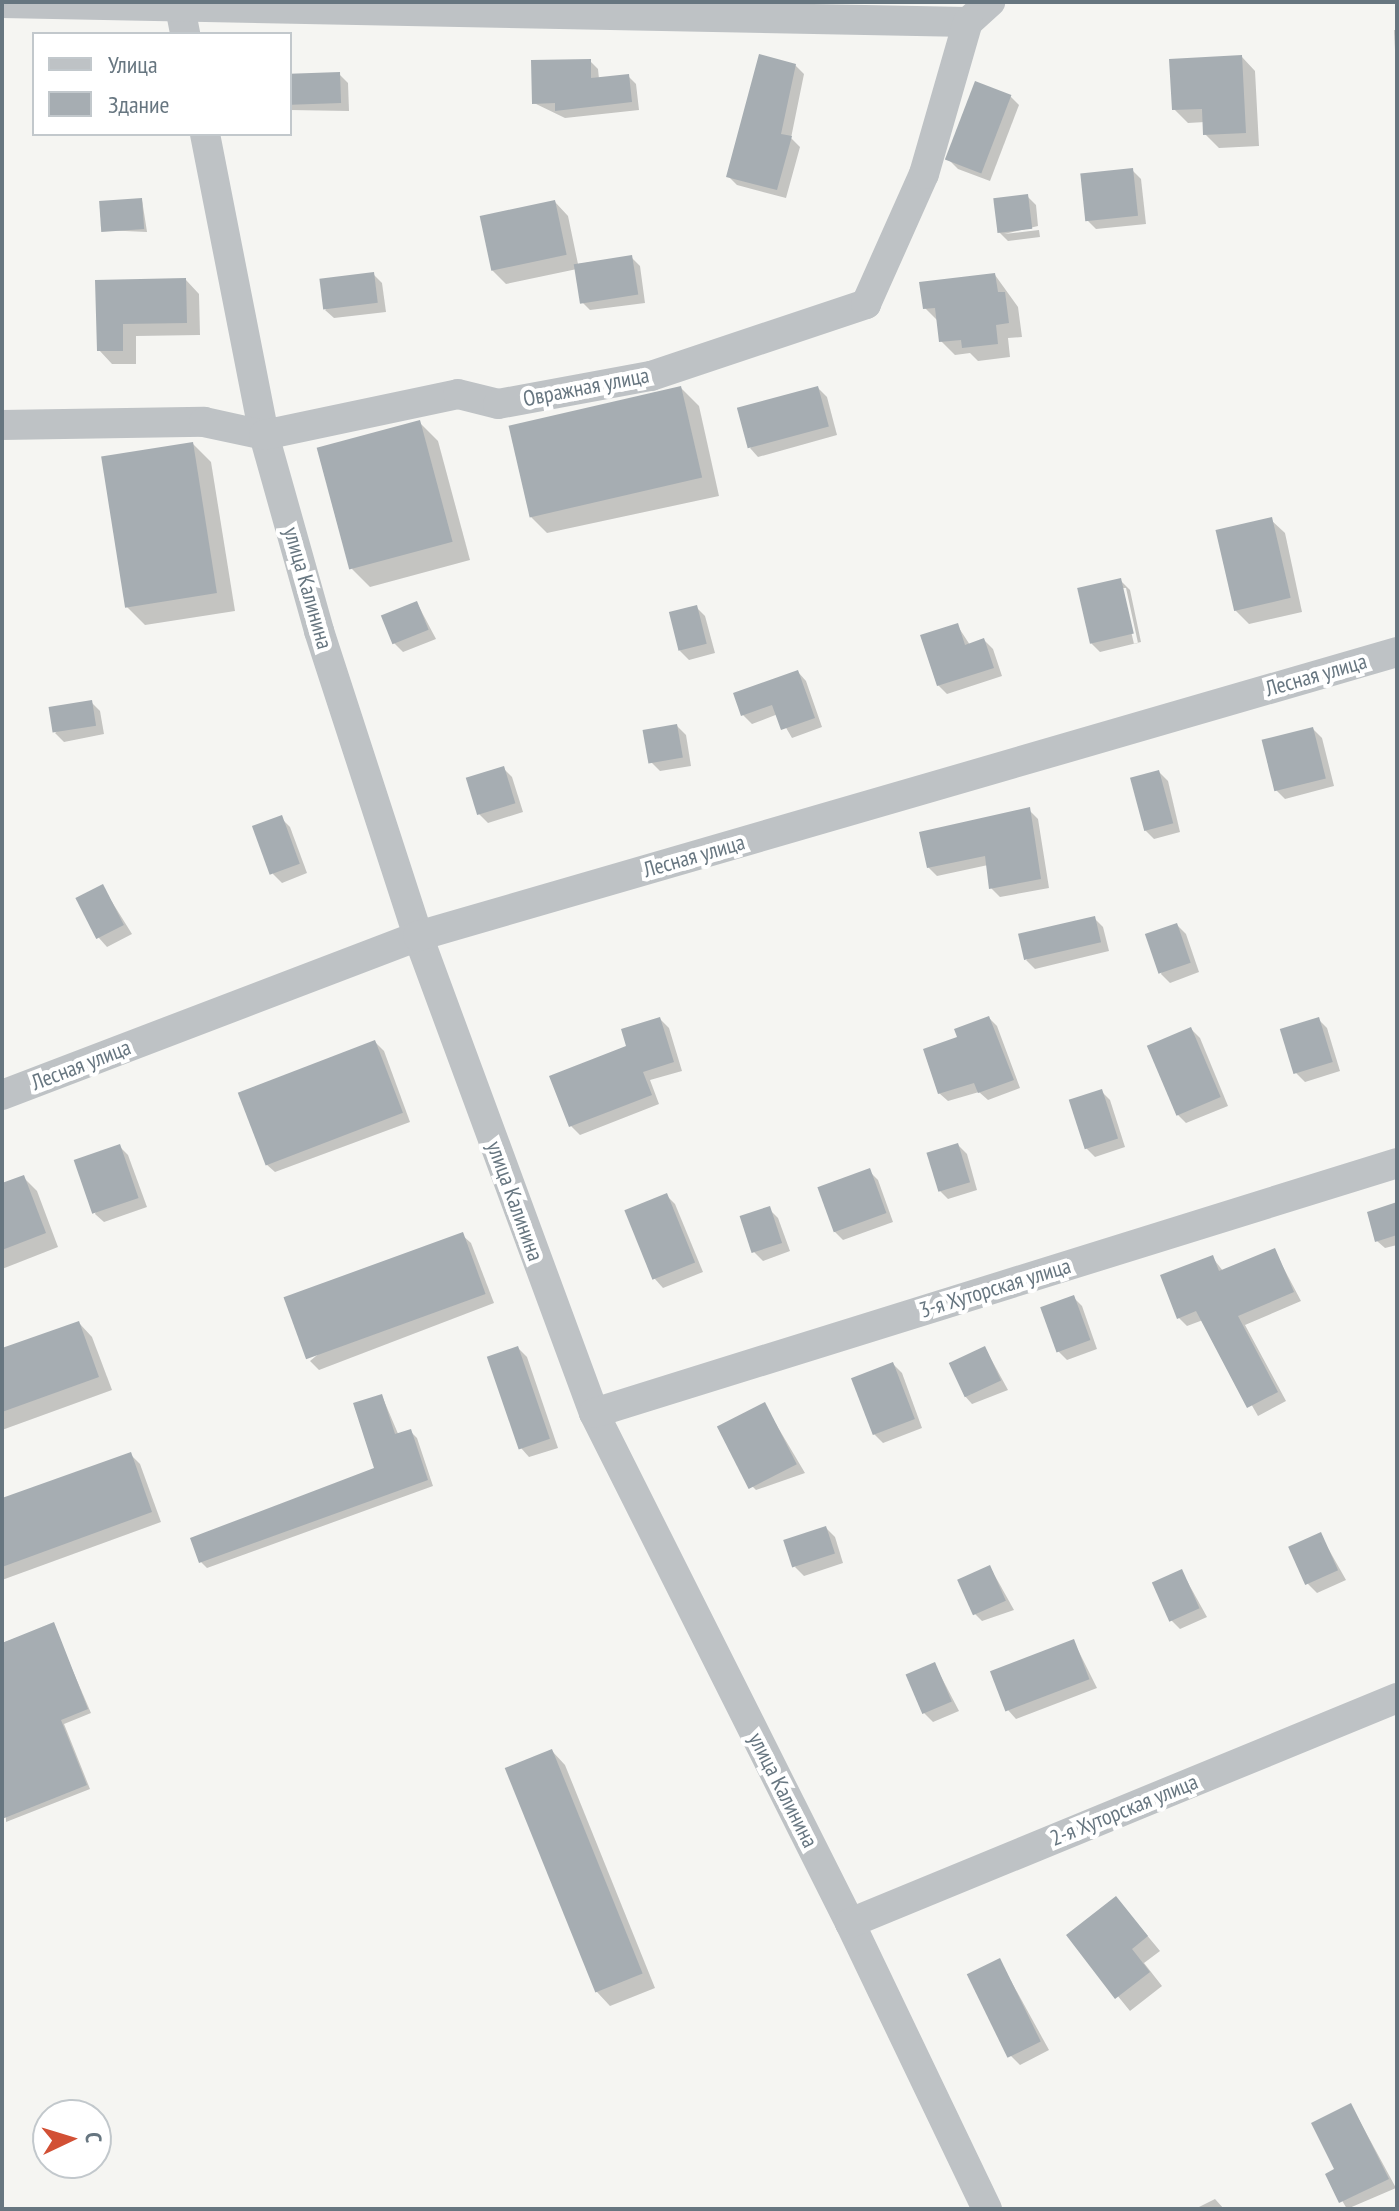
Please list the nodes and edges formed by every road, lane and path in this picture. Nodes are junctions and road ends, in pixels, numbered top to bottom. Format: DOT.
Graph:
graph roads {
  1 [pos="2,3"];
  2 [pos="179,3"];
  3 [pos="979,12"];
  4 [pos="185,32"];
  5 [pos="205,136"];
  6 [pos="2,425"];
  7 [pos="264,435"];
  8 [pos="1397,652"];
  9 [pos="418,936"];
  10 [pos="2,1095"];
  11 [pos="1397,1163"];
  12 [pos="594,1413"];
  13 [pos="1397,1698"];
  14 [pos="850,1923"];
  15 [pos="987,2209"];
  1 -- 2 [label="street"];
  2 -- 3 [label="street"];
  2 -- 4 [label="street"];
  3 -- 7 [label="street, Овражная улица"];
  5 -- 7 [label="street, улица Калинина"];
  6 -- 7 [label="street, Овражная улица"];
  7 -- 9 [label="street, улица Калинина"];
  8 -- 9 [label="street, Лесная улица"];
  9 -- 10 [label="street, Лесная улица"];
  9 -- 12 [label="street, улица Калинина"];
  11 -- 12 [label="street, 3-я Хуторская улица"];
  12 -- 14 [label="street, улица Калинина"];
  13 -- 14 [label="street, 2-я Хуторская улица"];
  14 -- 15 [label="street, улица Калинина"];
}
